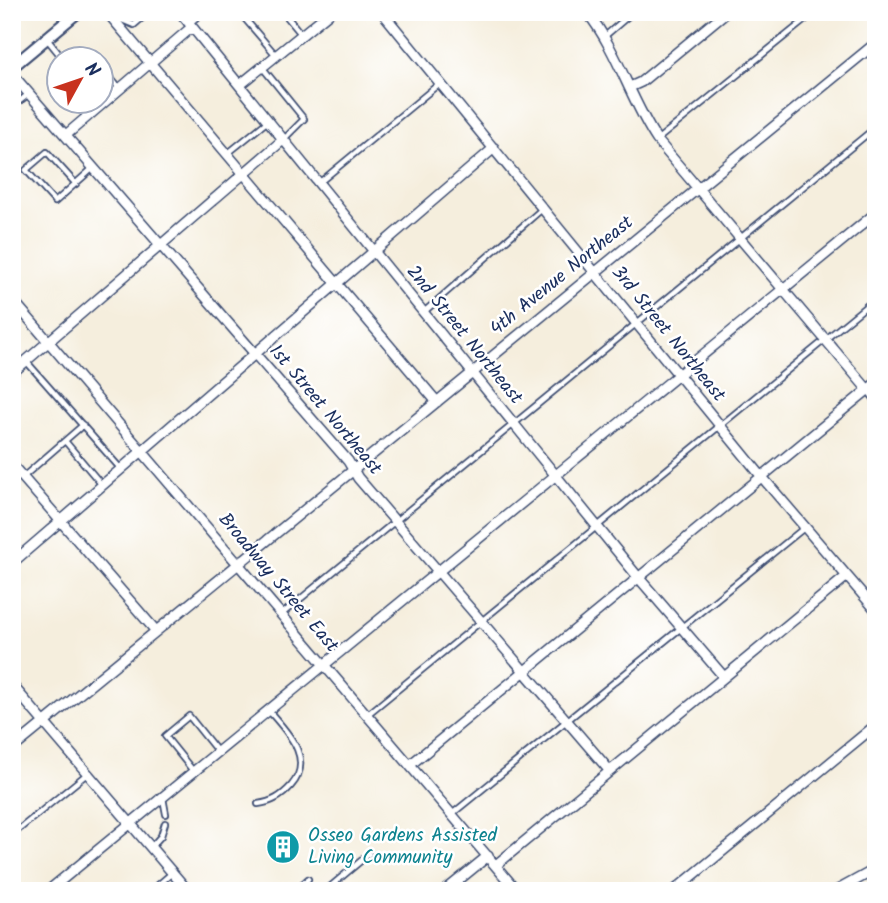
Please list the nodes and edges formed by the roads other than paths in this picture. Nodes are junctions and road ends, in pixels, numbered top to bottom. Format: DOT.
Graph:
graph roads {
  1 [pos="107,12"];
  2 [pos="120,12"];
  3 [pos="149,12"];
  4 [pos="180,12"];
  5 [pos="203,12"];
  6 [pos="239,12"];
  7 [pos="283,12"];
  8 [pos="330,12"];
  9 [pos="382,12"];
  10 [pos="587,12"];
  11 [pos="633,12"];
  12 [pos="726,12"];
  13 [pos="815,12"];
  14 [pos="71,14"];
  15 [pos="127,15"];
  16 [pos="120,22"];
  17 [pos="190,25"];
  18 [pos="302,35"];
  19 [pos="605,36"];
  20 [pos="46,39"];
  21 [pos="876,43"];
  22 [pos="52,46"];
  23 [pos="276,56"];
  24 [pos="150,63"];
  25 [pos="13,65"];
  26 [pos="262,68"];
  27 [pos="441,83"];
  28 [pos="116,84"];
  29 [pos="240,85"];
  30 [pos="630,87"];
  31 [pos="120,89"];
  32 [pos="30,93"];
  33 [pos="12,107"];
  34 [pos="88,117"];
  35 [pos="268,120"];
  36 [pos="876,127"];
  37 [pos="66,135"];
  38 [pos="284,139"];
  39 [pos="657,140"];
  40 [pos="494,148"];
  41 [pos="227,155"];
  42 [pos="94,167"];
  43 [pos="243,174"];
  44 [pos="319,182"];
  45 [pos="76,184"];
  46 [pos="698,189"];
  47 [pos="542,208"];
  48 [pos="876,213"];
  49 [pos="740,239"];
  50 [pos="161,245"];
  51 [pos="374,251"];
  52 [pos="595,272"];
  53 [pos="336,284"];
  54 [pos="783,289"];
  55 [pos="876,298"];
  56 [pos="12,299"];
  57 [pos="424,312"];
  58 [pos="636,322"];
  59 [pos="825,340"];
  60 [pos="48,341"];
  61 [pos="255,353"];
  62 [pos="26,361"];
  63 [pos="472,372"];
  64 [pos="12,373"];
  65 [pos="678,375"];
  66 [pos="872,387"];
  67 [pos="876,401"];
  68 [pos="437,402"];
  69 [pos="514,424"];
  70 [pos="719,424"];
  71 [pos="83,425"];
  72 [pos="65,441"];
  73 [pos="142,451"];
  74 [pos="12,465"];
  75 [pos="121,469"];
  76 [pos="354,469"];
  77 [pos="555,475"];
  78 [pos="23,477"];
  79 [pos="762,477"];
  80 [pos="103,485"];
  81 [pos="395,520"];
  82 [pos="61,521"];
  83 [pos="597,526"];
  84 [pos="805,527"];
  85 [pos="14,559"];
  86 [pos="238,563"];
  87 [pos="438,571"];
  88 [pos="847,576"];
  89 [pos="638,577"];
  90 [pos="876,610"];
  91 [pos="282,614"];
  92 [pos="481,621"];
  93 [pos="682,627"];
  94 [pos="156,631"];
  95 [pos="324,665"];
  96 [pos="524,671"];
  97 [pos="724,677"];
  98 [pos="12,685"];
  99 [pos="268,711"];
  100 [pos="367,715"];
  101 [pos="568,721"];
  102 [pos="45,722"];
  103 [pos="876,725"];
  104 [pos="12,749"];
  105 [pos="218,752"];
  106 [pos="410,765"];
  107 [pos="609,770"];
  108 [pos="194,772"];
  109 [pos="89,773"];
  110 [pos="163,797"];
  111 [pos="258,804"];
  112 [pos="166,814"];
  113 [pos="452,814"];
  114 [pos="131,823"];
  115 [pos="165,823"];
  116 [pos="12,835"];
  117 [pos="151,847"];
  118 [pos="369,853"];
  119 [pos="488,856"];
  120 [pos="496,865"];
  121 [pos="876,869"];
  122 [pos="173,873"];
  123 [pos="308,879"];
  124 [pos="685,887"];
  125 [pos="446,890"];
  126 [pos="48,891"];
  127 [pos="151,891"];
  128 [pos="188,891"];
  129 [pos="295,891"];
  130 [pos="325,891"];
  131 [pos="517,891"];
  132 [pos="674,891"];
  133 [pos="836,891"];
  1 -- 16 [label="street"];
  2 -- 16 [label="lane"];
  3 -- 16 [label="lane"];
  4 -- 17 [label="street, 2nd Street Northeast"];
  5 -- 17 [label="lane"];
  6 -- 23 [label="lane"];
  7 -- 18 [label="lane"];
  8 -- 18 [label="street"];
  9 -- 27 [label="street, 3rd Street Northeast"];
  10 -- 19 [label="street"];
  11 -- 19 [label="lane"];
  12 -- 30 [label="street"];
  13 -- 39 [label="lane"];
  14 -- 20 [label="street"];
  15 -- 16 [label="lane"];
  16 -- 24 [label="street"];
  17 -- 24 [label="street"];
  17 -- 29 [label="street, 2nd Street Northeast"];
  18 -- 23 [label="street"];
  19 -- 30 [label="street"];
  20 -- 22 [label="lane"];
  20 -- 25 [label="street"];
  21 -- 46 [label="street, 4th Avenue Northeast"];
  23 -- 26 [label="street"];
  24 -- 31 [label="street"];
  24 -- 41 [label="street"];
  25 -- 32 [label="street, 1st Street Northeast"];
  26 -- 29 [label="street"];
  26 -- 38 [label="lane"];
  27 -- 40 [label="street, 3rd Street Northeast"];
  27 -- 44 [label="lane"];
  28 -- 31 [label="lane"];
  29 -- 35 [label="street, 2nd Street Northeast"];
  30 -- 39 [label="street"];
  31 -- 34 [label="street"];
  32 -- 33 [label="lane"];
  32 -- 37 [label="street, 1st Street Northeast"];
  34 -- 37 [label="street"];
  35 -- 38 [label="street, 2nd Street Northeast"];
  35 -- 41 [label="lane"];
  36 -- 49 [label="lane"];
  37 -- 42 [label="street, 1st Street Northeast"];
  38 -- 43 [label="street"];
  38 -- 44 [label="street, 2nd Street Northeast"];
  39 -- 46 [label="street"];
  40 -- 47 [label="street, 3rd Street Northeast"];
  40 -- 51 [label="street"];
  41 -- 43 [label="street"];
  42 -- 45 [label="lane"];
  42 -- 50 [label="street, 1st Street Northeast"];
  43 -- 50 [label="street"];
  43 -- 53 [label="street"];
  44 -- 51 [label="street, 2nd Street Northeast"];
  45 -- 45 [label="lane"];
  46 -- 49 [label="street"];
  46 -- 52 [label="street, 4th Avenue Northeast"];
  47 -- 52 [label="street, 3rd Street Northeast"];
  47 -- 57 [label="lane"];
  48 -- 54 [label="street"];
  49 -- 54 [label="street"];
  49 -- 58 [label="lane"];
  50 -- 60 [label="street"];
  50 -- 61 [label="street, 1st Street Northeast"];
  51 -- 53 [label="street"];
  51 -- 57 [label="street, 2nd Street Northeast"];
  52 -- 58 [label="street, 3rd Street Northeast"];
  52 -- 63 [label="street, 4th Avenue Northeast"];
  53 -- 61 [label="street"];
  53 -- 68 [label="street"];
  54 -- 59 [label="street"];
  54 -- 65 [label="street"];
  55 -- 59 [label="lane"];
  56 -- 60 [label="street, Broadway Street East"];
  57 -- 63 [label="street, 2nd Street Northeast"];
  58 -- 65 [label="street, 3rd Street Northeast"];
  58 -- 69 [label="lane"];
  59 -- 66 [label="street"];
  59 -- 70 [label="lane"];
  60 -- 62 [label="street"];
  60 -- 73 [label="street, Broadway Street East"];
  61 -- 73 [label="street"];
  61 -- 76 [label="street, 1st Street Northeast"];
  62 -- 64 [label="street"];
  62 -- 71 [label="lane"];
  63 -- 68 [label="street, 4th Avenue Northeast"];
  63 -- 69 [label="street, 2nd Street Northeast"];
  65 -- 70 [label="street, 3rd Street Northeast"];
  65 -- 77 [label="street"];
  66 -- 67 [label="lane"];
  66 -- 79 [label="street"];
  68 -- 76 [label="street, 4th Avenue Northeast"];
  69 -- 77 [label="street, 2nd Street Northeast"];
  69 -- 81 [label="lane"];
  70 -- 79 [label="street, 3rd Street Northeast"];
  70 -- 83 [label="lane"];
  71 -- 72 [label="lane"];
  71 -- 75 [label="lane"];
  72 -- 78 [label="lane"];
  72 -- 80 [label="lane"];
  73 -- 75 [label="street"];
  73 -- 86 [label="street, Broadway Street East"];
  74 -- 78 [label="street"];
  75 -- 80 [label="street"];
  76 -- 81 [label="street, 1st Street Northeast"];
  76 -- 86 [label="street, 4th Avenue Northeast"];
  77 -- 83 [label="street, 2nd Street Northeast"];
  77 -- 87 [label="street"];
  78 -- 82 [label="street"];
  79 -- 84 [label="street, 3rd Street Northeast"];
  79 -- 89 [label="street"];
  80 -- 82 [label="street"];
  81 -- 87 [label="street, 1st Street Northeast"];
  81 -- 91 [label="lane"];
  82 -- 85 [label="street"];
  82 -- 94 [label="street"];
  83 -- 89 [label="street, 2nd Street Northeast"];
  83 -- 92 [label="lane"];
  84 -- 88 [label="street, 3rd Street Northeast"];
  84 -- 93 [label="lane"];
  86 -- 91 [label="street, Broadway Street East"];
  86 -- 94 [label="street, 4th Avenue Northeast"];
  87 -- 92 [label="street, 1st Street Northeast"];
  87 -- 95 [label="street"];
  88 -- 90 [label="street, 3rd Street Northeast"];
  88 -- 97 [label="street"];
  89 -- 93 [label="street, 2nd Street Northeast"];
  89 -- 96 [label="street"];
  91 -- 95 [label="street, Broadway Street East"];
  92 -- 96 [label="street, 1st Street Northeast"];
  92 -- 100 [label="lane"];
  93 -- 97 [label="street, 2nd Street Northeast"];
  93 -- 101 [label="lane"];
  94 -- 102 [label="street, 4th Avenue Northeast"];
  95 -- 99 [label="street"];
  95 -- 100 [label="street, Broadway Street East"];
  96 -- 101 [label="street, 1st Street Northeast"];
  96 -- 106 [label="street"];
  97 -- 107 [label="street"];
  98 -- 102 [label="street"];
  99 -- 105 [label="street"];
  99 -- 111 [label="lane"];
  100 -- 106 [label="street, Broadway Street East"];
  101 -- 107 [label="street, 1st Street Northeast"];
  101 -- 113 [label="lane"];
  102 -- 104 [label="street, 4th Avenue Northeast"];
  102 -- 109 [label="street"];
  103 -- 124 [label="street"];
  105 -- 108 [label="street"];
  105 -- 108 [label="lane"];
  106 -- 113 [label="street, Broadway Street East"];
  107 -- 120 [label="street"];
  108 -- 110 [label="street"];
  109 -- 114 [label="street"];
  109 -- 116 [label="lane"];
  110 -- 112 [label="lane"];
  110 -- 114 [label="street"];
  113 -- 119 [label="street, Broadway Street East"];
  114 -- 117 [label="street"];
  114 -- 126 [label="street"];
  115 -- 117 [label="lane"];
  117 -- 122 [label="street"];
  118 -- 130 [label="lane"];
  119 -- 120 [label="street, Broadway Street East"];
  119 -- 125 [label="street"];
  120 -- 131 [label="street, Broadway Street East"];
  121 -- 133 [label="street"];
  122 -- 127 [label="lane"];
  122 -- 128 [label="street"];
  123 -- 129 [label="lane"];
  124 -- 132 [label="street"];
}
